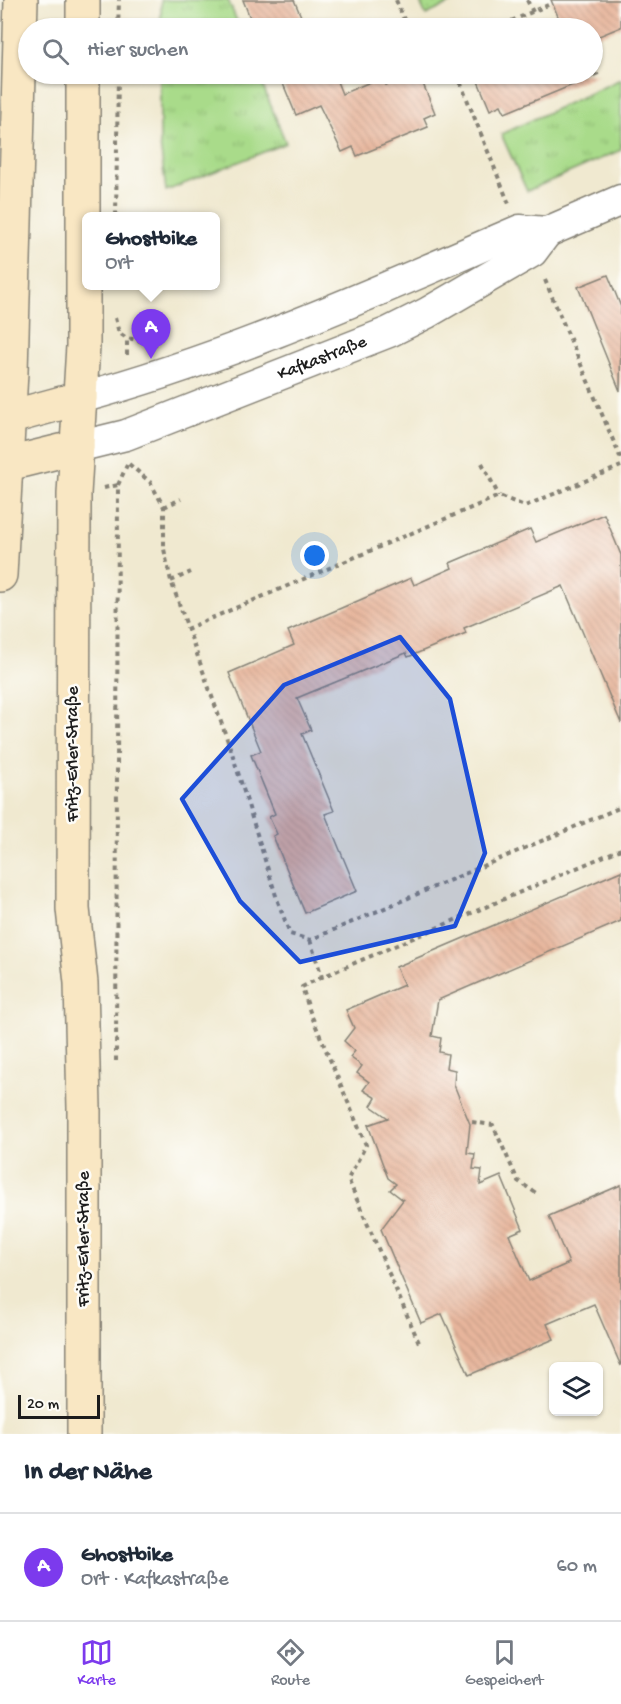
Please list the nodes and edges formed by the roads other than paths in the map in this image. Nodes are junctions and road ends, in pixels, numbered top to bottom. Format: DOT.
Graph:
graph roads {
  1 [pos="21,0"];
  2 [pos="83,0"];
  3 [pos="20,18"];
  4 [pos="83,18"];
  5 [pos="18,74"];
  6 [pos="83,84"];
  7 [pos="621,200"];
  8 [pos="83,212"];
  9 [pos="547,232"];
  10 [pos="83,290"];
  11 [pos="80,398"];
  12 [pos="4,419"];
  13 [pos="77,447"];
  14 [pos="2,465"];
  15 [pos="0,575"];
  16 [pos="84,1434"];
  1 -- 3 [label="main road"];
  2 -- 4 [label="main road"];
  5 -- 12 [label="main road"];
  6 -- 8 [label="main road, Fritz-Erler-Straße"];
  7 -- 9 [label="street, Kafkastraße"];
  9 -- 11 [label="street, Kafkastraße"];
  9 -- 13 [label="street, Kafkastraße"];
  10 -- 11 [label="main road, Fritz-Erler-Straße"];
  11 -- 12 [label="main road"];
  11 -- 13 [label="main road, Fritz-Erler-Straße"];
  12 -- 14 [label="main road"];
  13 -- 14 [label="main road"];
  13 -- 16 [label="main road, Fritz-Erler-Straße"];
  14 -- 15 [label="main road"];
}
